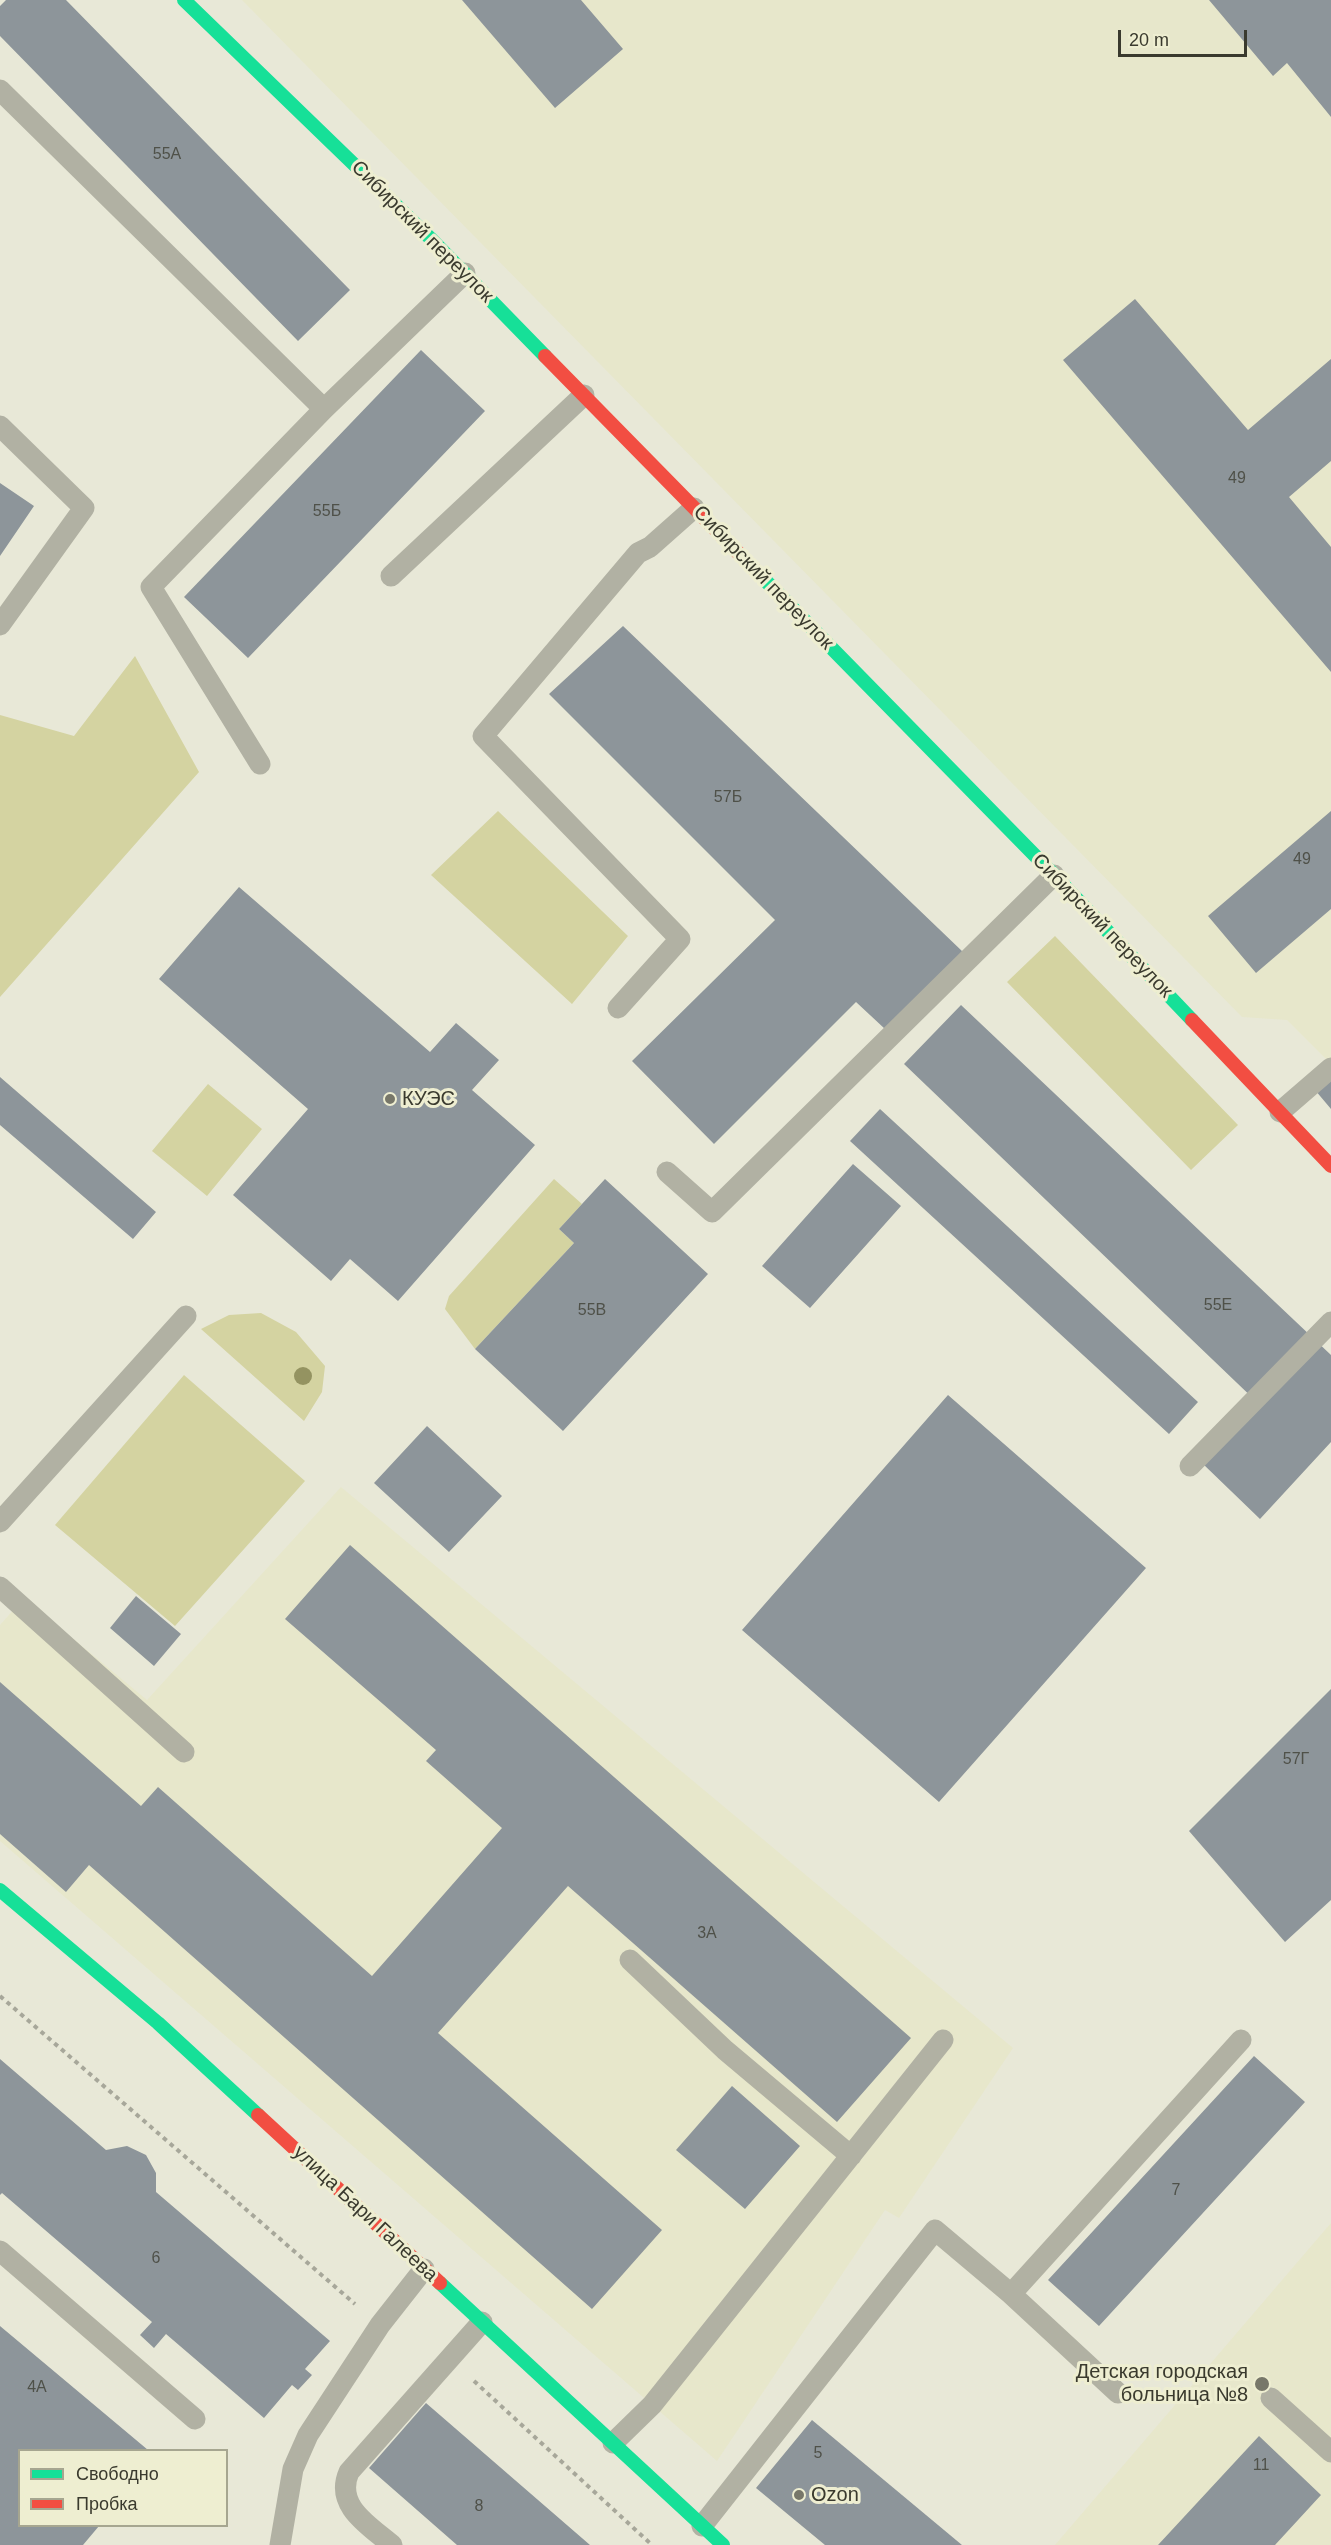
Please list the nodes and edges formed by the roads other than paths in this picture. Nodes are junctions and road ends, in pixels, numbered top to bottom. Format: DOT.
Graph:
graph roads {
  1 [pos="184,0"];
  2 [pos="0,90"];
  3 [pos="465,273"];
  4 [pos="584,395"];
  5 [pos="324,409"];
  6 [pos="0,426"];
  7 [pos="694,508"];
  8 [pos="391,576"];
  9 [pos="0,625"];
  10 [pos="260,764"];
  11 [pos="1054,875"];
  12 [pos="618,1008"];
  13 [pos="1331,1068"];
  14 [pos="1280,1112"];
  15 [pos="1331,1166"];
  16 [pos="667,1172"];
  17 [pos="186,1316"];
  18 [pos="1331,1322"];
  19 [pos="1190,1466"];
  20 [pos="0,1522"];
  21 [pos="0,1587"];
  22 [pos="184,1752"];
  23 [pos="0,1890"];
  24 [pos="630,1960"];
  25 [pos="943,2040"];
  26 [pos="1241,2040"];
  27 [pos="851,2156"];
  28 [pos="0,2251"];
  29 [pos="424,2269"];
  30 [pos="1011,2294"];
  31 [pos="482,2322"];
  32 [pos="1118,2393"];
  33 [pos="1271,2398"];
  34 [pos="195,2419"];
  35 [pos="613,2443"];
  36 [pos="1331,2452"];
  37 [pos="702,2526"];
  38 [pos="280,2545"];
  39 [pos="392,2545"];
  40 [pos="723,2545"];
  1 -- 3 [label="street, Сибирский переулок"];
  2 -- 5 [label="lane"];
  3 -- 4 [label="street, Сибирский переулок"];
  3 -- 5 [label="lane"];
  4 -- 7 [label="street, Сибирский переулок"];
  4 -- 8 [label="lane"];
  5 -- 10 [label="lane"];
  6 -- 9 [label="lane"];
  7 -- 11 [label="street, Сибирский переулок"];
  7 -- 12 [label="lane"];
  11 -- 14 [label="street, Сибирский переулок"];
  11 -- 16 [label="lane"];
  13 -- 14 [label="lane"];
  14 -- 15 [label="street, Сибирский переулок"];
  17 -- 20 [label="lane"];
  18 -- 19 [label="lane"];
  21 -- 22 [label="lane"];
  23 -- 29 [label="street, улица Бари Галеева"];
  24 -- 27 [label="lane"];
  25 -- 27 [label="lane"];
  26 -- 30 [label="lane"];
  27 -- 35 [label="lane"];
  28 -- 34 [label="lane"];
  29 -- 31 [label="street, улица Бари Галеева"];
  29 -- 38 [label="lane"];
  30 -- 32 [label="lane"];
  30 -- 37 [label="lane"];
  31 -- 35 [label="street, улица Бари Галеева"];
  31 -- 39 [label="lane"];
  33 -- 36 [label="lane"];
  35 -- 37 [label="street, улица Бари Галеева"];
  37 -- 40 [label="street, улица Бари Галеева"];
}
